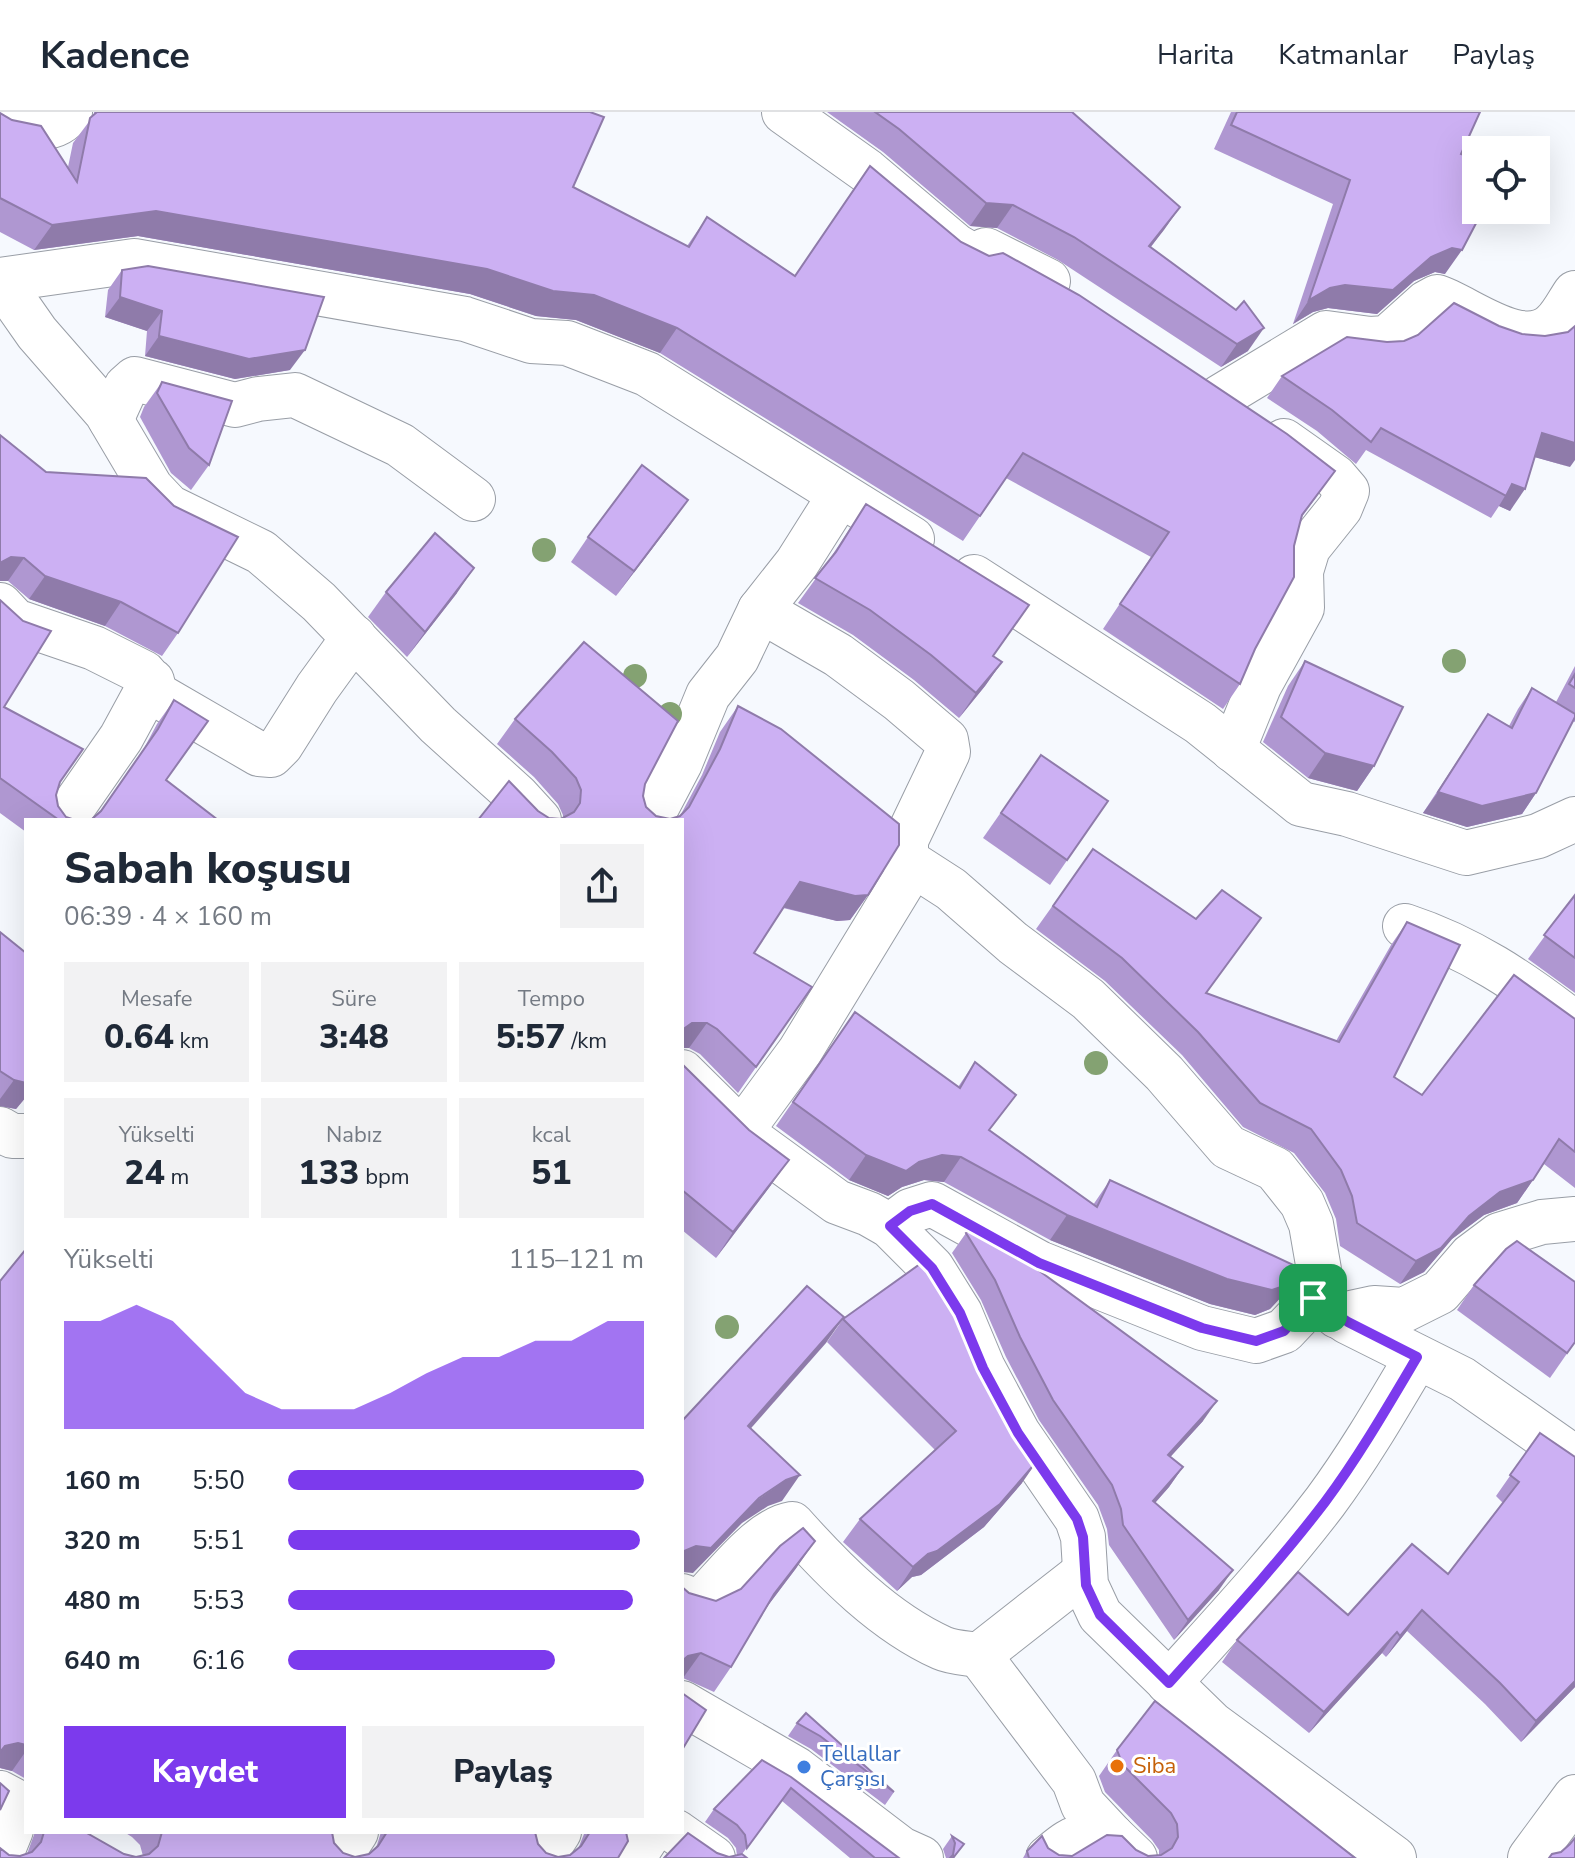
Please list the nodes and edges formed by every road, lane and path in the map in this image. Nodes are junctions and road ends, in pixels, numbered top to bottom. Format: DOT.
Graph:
graph roads {
  1 [pos="70,112"];
  2 [pos="800,116"];
  3 [pos="0,121"];
  4 [pos="0,280"];
  5 [pos="1575,293"];
  6 [pos="1077,299"];
  7 [pos="111,420"];
  8 [pos="840,495"];
  9 [pos="473,499"];
  10 [pos="0,605"];
  11 [pos="760,610"];
  12 [pos="354,637"];
  13 [pos="152,681"];
  14 [pos="1233,750"];
  15 [pos="65,818"];
  16 [pos="537,818"];
  17 [pos="651,818"];
  18 [pos="1575,819"];
  19 [pos="906,860"];
  20 [pos="1404,925"];
  21 [pos="1575,1024"];
  22 [pos="684,1074"];
  23 [pos="742,1130"];
  24 [pos="1575,1219"];
  25 [pos="890,1226"];
  26 [pos="1325,1307"];
  27 [pos="1417,1357"];
  28 [pos="1575,1458"];
  29 [pos="1085,1572"];
  30 [pos="684,1597"];
  31 [pos="979,1655"];
  32 [pos="1169,1683"];
  33 [pos="684,1704"];
  34 [pos="1575,1797"];
  35 [pos="355,1834"];
  36 [pos="558,1834"];
  37 [pos="649,1834"];
  38 [pos="679,1834"];
  39 [pos="1123,1847"];
  40 [pos="909,1855"];
  41 [pos="339,1858"];
  42 [pos="542,1858"];
  43 [pos="633,1858"];
  44 [pos="713,1858"];
  45 [pos="1048,1858"];
  46 [pos="1394,1858"];
  47 [pos="1530,1858"];
  1 -- 3 [label="street"];
  2 -- 6 [label="street"];
  4 -- 7 [label="street"];
  4 -- 8 [label="street"];
  5 -- 14 [label="street"];
  7 -- 9 [label="street"];
  7 -- 12 [label="street"];
  8 -- 11 [label="street"];
  8 -- 14 [label="street"];
  10 -- 13 [label="street"];
  11 -- 17 [label="street"];
  11 -- 19 [label="street"];
  12 -- 13 [label="street"];
  12 -- 16 [label="street"];
  13 -- 15 [label="street"];
  14 -- 18 [label="street"];
  19 -- 23 [label="street"];
  19 -- 26 [label="street"];
  20 -- 21 [label="street"];
  22 -- 23 [label="street"];
  23 -- 25 [label="street"];
  24 -- 26 [label="street"];
  25 -- 26 [label="street"];
  25 -- 29 [label="street"];
  26 -- 27 [label="street"];
  27 -- 28 [label="street"];
  27 -- 32 [label="street"];
  29 -- 31 [label="street"];
  29 -- 32 [label="street"];
  30 -- 31 [label="street"];
  31 -- 39 [label="street"];
  32 -- 46 [label="street"];
  33 -- 40 [label="street"];
  34 -- 47 [label="street"];
  35 -- 41 [label="street"];
  36 -- 42 [label="street"];
  37 -- 43 [label="street"];
  38 -- 44 [label="street"];
  39 -- 45 [label="street"];
}
